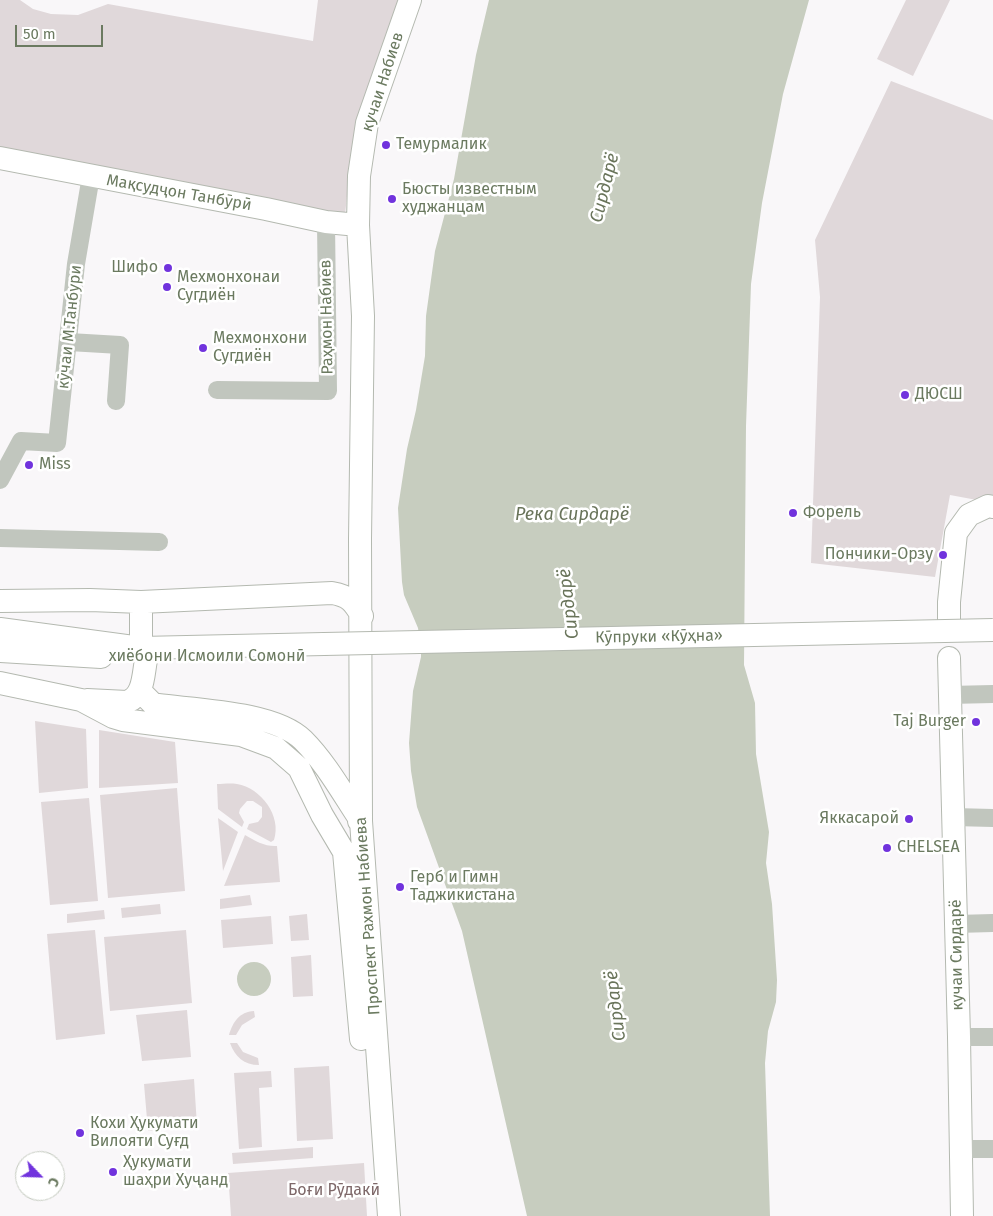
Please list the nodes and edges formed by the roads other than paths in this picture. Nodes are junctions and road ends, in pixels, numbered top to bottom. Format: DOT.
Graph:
graph roads {
  1 [pos="410,0"];
  2 [pos="0,158"];
  3 [pos="91,176"];
  4 [pos="326,222"];
  5 [pos="358,226"];
  6 [pos="69,342"];
  7 [pos="216,390"];
  8 [pos="116,401"];
  9 [pos="0,480"];
  10 [pos="993,507"];
  11 [pos="0,538"];
  12 [pos="360,539"];
  13 [pos="159,542"];
  14 [pos="332,593"];
  15 [pos="0,601"];
  16 [pos="140,602"];
  17 [pos="362,616"];
  18 [pos="949,620"];
  19 [pos="0,629"];
  20 [pos="993,630"];
  21 [pos="993,641"];
  22 [pos="325,650"];
  23 [pos="0,651"];
  24 [pos="143,654"];
  25 [pos="949,658"];
  26 [pos="0,683"];
  27 [pos="140,691"];
  28 [pos="993,694"];
  29 [pos="949,695"];
  30 [pos="81,700"];
  31 [pos="953,817"];
  32 [pos="993,818"];
  33 [pos="361,821"];
  34 [pos="329,825"];
  35 [pos="993,923"];
  36 [pos="956,924"];
  37 [pos="959,1037"];
  38 [pos="993,1037"];
  39 [pos="993,1148"];
  40 [pos="960,1149"];
  41 [pos="375,1216"];
  42 [pos="390,1216"];
  43 [pos="962,1216"];
  1 -- 5 [label="main road, кучаи Набиев"];
  2 -- 3 [label="main road, Мақсудҷон Танбӯрӣ"];
  3 -- 4 [label="main road, Мақсудҷон Танбӯрӣ"];
  3 -- 6 [label="street, кӯчаи М.Танбури"];
  4 -- 5 [label="main road, Мақсудҷон Танбӯрӣ"];
  4 -- 7 [label="street, Раҳмон Набиев"];
  5 -- 12 [label="main road, кучаи Набиев"];
  6 -- 8 [label="street"];
  6 -- 9 [label="street, кӯчаи М.Танбури"];
  10 -- 18 [label="main road"];
  11 -- 13 [label="street"];
  12 -- 14 [label="main road"];
  12 -- 17 [label="main road, Проспект Рахмон Набиева"];
  14 -- 16 [label="main road"];
  14 -- 17 [label="main road"];
  15 -- 16 [label="main road"];
  16 -- 24 [label="main road"];
  17 -- 33 [label="main road, Проспект Рахмон Набиева"];
  19 -- 24 [label="main road"];
  20 -- 22 [label="main road, Кӯпруки «Кӯҳна», bridge"];
  21 -- 22 [label="main road, Кӯпруки «Кӯҳна»"];
  22 -- 24 [label="main road"];
  23 -- 24 [label="main road, хиёбони Исмоили Сомонӣ"];
  24 -- 27 [label="main road"];
  25 -- 29 [label="main road, кучаи Сирдарё"];
  26 -- 30 [label="main road"];
  27 -- 30 [label="main road"];
  27 -- 33 [label="main road"];
  28 -- 29 [label="street"];
  29 -- 31 [label="main road, кучаи Сирдарё"];
  30 -- 34 [label="main road"];
  31 -- 32 [label="street"];
  31 -- 36 [label="main road, кучаи Сирдарё"];
  33 -- 34 [label="main road"];
  33 -- 42 [label="main road, Проспект Рахмон Набиева"];
  34 -- 41 [label="main road"];
  35 -- 36 [label="street"];
  36 -- 37 [label="main road, кучаи Сирдарё"];
  37 -- 38 [label="street"];
  37 -- 40 [label="main road, кучаи Сирдарё"];
  39 -- 40 [label="street"];
  40 -- 43 [label="main road, кучаи Сирдарё"];
}
